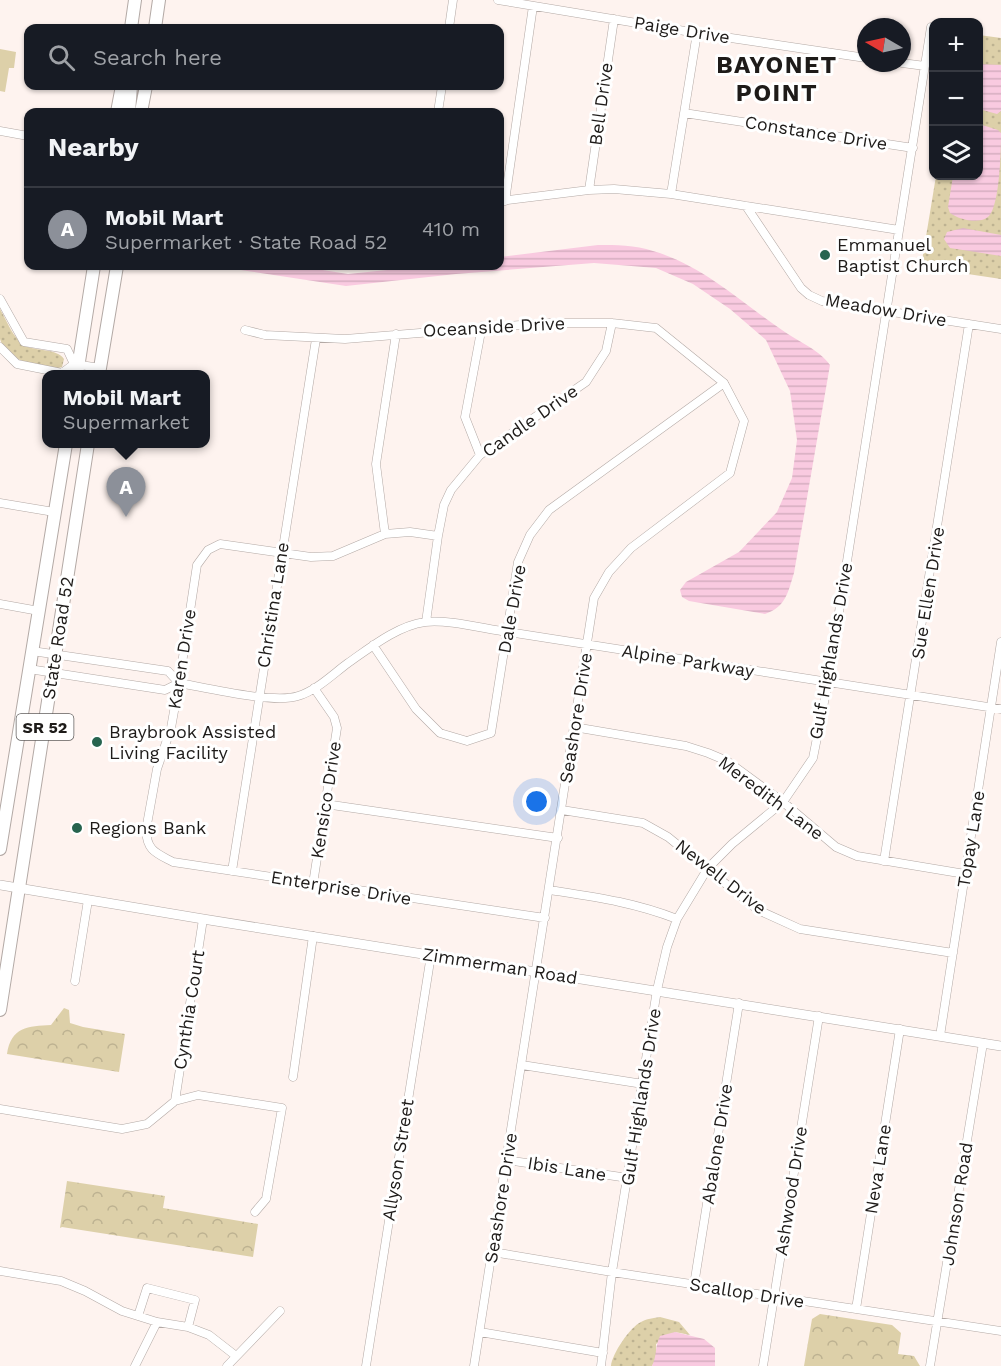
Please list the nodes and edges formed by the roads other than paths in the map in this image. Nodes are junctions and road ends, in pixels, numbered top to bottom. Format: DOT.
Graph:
graph roads {
  1 [pos="159,0"];
  2 [pos="453,0"];
  3 [pos="498,0"];
  4 [pos="134,5"];
  5 [pos="533,6"];
  6 [pos="614,19"];
  7 [pos="132,24"];
  8 [pos="136,24"];
  9 [pos="156,24"];
  10 [pos="450,24"];
  11 [pos="697,33"];
  12 [pos="929,40"];
  13 [pos="857,57"];
  14 [pos="911,64"];
  15 [pos="925,66"];
  16 [pos="121,90"];
  17 [pos="131,90"];
  18 [pos="145,90"];
  19 [pos="441,90"];
  20 [pos="118,108"];
  21 [pos="129,108"];
  22 [pos="142,108"];
  23 [pos="439,108"];
  24 [pos="684,113"];
  25 [pos="0,131"];
  26 [pos="24,135"];
  27 [pos="913,148"];
  28 [pos="504,188"];
  29 [pos="589,190"];
  30 [pos="671,194"];
  31 [pos="504,201"];
  32 [pos="746,206"];
  33 [pos="900,230"];
  34 [pos="93,270"];
  35 [pos="115,270"];
  36 [pos="0,299"];
  37 [pos="886,312"];
  38 [pos="612,323"];
  39 [pos="969,324"];
  40 [pos="482,326"];
  41 [pos="1001,329"];
  42 [pos="245,330"];
  43 [pos="396,334"];
  44 [pos="315,339"];
  45 [pos="0,347"];
  46 [pos="76,368"];
  47 [pos="47,370"];
  48 [pos="92,370"];
  49 [pos="100,370"];
  50 [pos="724,383"];
  51 [pos="65,448"];
  52 [pos="87,448"];
  53 [pos="480,455"];
  54 [pos="0,503"];
  55 [pos="54,512"];
  56 [pos="385,534"];
  57 [pos="438,537"];
  58 [pos="281,553"];
  59 [pos="0,604"];
  60 [pos="39,611"];
  61 [pos="426,622"];
  62 [pos="508,632"];
  63 [pos="1001,642"];
  64 [pos="373,645"];
  65 [pos="587,645"];
  66 [pos="32,651"];
  67 [pos="56,654"];
  68 [pos="29,669"];
  69 [pos="53,673"];
  70 [pos="828,682"];
  71 [pos="179,683"];
  72 [pos="314,688"];
  73 [pos="259,696"];
  74 [pos="912,696"];
  75 [pos="991,708"];
  76 [pos="1001,709"];
  77 [pos="574,727"];
  78 [pos="783,802"];
  79 [pos="325,804"];
  80 [pos="562,810"];
  81 [pos="558,838"];
  82 [pos="146,840"];
  83 [pos="0,849"];
  84 [pos="885,861"];
  85 [pos="708,868"];
  86 [pos="232,871"];
  87 [pos="965,874"];
  88 [pos="313,884"];
  89 [pos="0,885"];
  90 [pos="19,888"];
  91 [pos="549,890"];
  92 [pos="88,900"];
  93 [pos="545,918"];
  94 [pos="676,919"];
  95 [pos="203,920"];
  96 [pos="313,936"];
  97 [pos="953,953"];
  98 [pos="431,955"];
  99 [pos="537,972"];
  100 [pos="75,981"];
  101 [pos="657,990"];
  102 [pos="739,1003"];
  103 [pos="0,1010"];
  104 [pos="819,1016"];
  105 [pos="900,1029"];
  106 [pos="940,1036"];
  107 [pos="983,1043"];
  108 [pos="1001,1046"];
  109 [pos="522,1065"];
  110 [pos="293,1077"];
  111 [pos="643,1084"];
  112 [pos="175,1101"];
  113 [pos="0,1110"];
  114 [pos="506,1160"];
  115 [pos="628,1178"];
  116 [pos="255,1212"];
  117 [pos="493,1252"];
  118 [pos="0,1271"];
  119 [pos="612,1272"];
  120 [pos="694,1285"];
  121 [pos="774,1297"];
  122 [pos="856,1309"];
  123 [pos="280,1311"];
  124 [pos="138,1316"];
  125 [pos="938,1321"];
  126 [pos="157,1322"];
  127 [pos="188,1327"];
  128 [pos="1001,1331"];
  129 [pos="480,1332"];
  130 [pos="603,1353"];
  131 [pos="236,1356"];
  132 [pos="135,1366"];
  133 [pos="226,1366"];
  134 [pos="366,1366"];
  135 [pos="474,1366"];
  136 [pos="602,1366"];
  137 [pos="763,1366"];
  138 [pos="930,1366"];
  1 -- 9 [label="main road"];
  2 -- 10 [label="street"];
  3 -- 5 [label="street, Paige Drive"];
  4 -- 7 [label="main road"];
  4 -- 8 [label="main road"];
  5 -- 6 [label="street, Paige Drive"];
  5 -- 28 [label="street"];
  6 -- 11 [label="street, Paige Drive"];
  6 -- 29 [label="street, Bell Drive"];
  11 -- 13 [label="street, Paige Drive"];
  11 -- 24 [label="street"];
  12 -- 15 [label="street, Gulf Highlands Drive"];
  14 -- 15 [label="street"];
  15 -- 27 [label="street, Gulf Highlands Drive"];
  16 -- 20 [label="main road"];
  17 -- 21 [label="main road"];
  18 -- 22 [label="main road"];
  19 -- 23 [label="street"];
  24 -- 27 [label="street, Constance Drive"];
  24 -- 30 [label="street"];
  25 -- 26 [label="street"];
  27 -- 33 [label="street, Gulf Highlands Drive"];
  29 -- 30 [label="street"];
  29 -- 31 [label="street"];
  30 -- 32 [label="street"];
  32 -- 33 [label="street"];
  32 -- 37 [label="street, Meadow Drive"];
  33 -- 37 [label="street, Gulf Highlands Drive"];
  34 -- 46 [label="main road"];
  35 -- 49 [label="main road"];
  36 -- 46 [label="street"];
  37 -- 39 [label="street, Meadow Drive"];
  37 -- 70 [label="street, Gulf Highlands Drive"];
  38 -- 40 [label="street, Oceanside Drive"];
  38 -- 50 [label="street, Oceanside Drive"];
  38 -- 53 [label="street, Candle Drive"];
  39 -- 41 [label="street, Meadow Drive"];
  39 -- 74 [label="street, Sue Ellen Drive"];
  40 -- 43 [label="street, Oceanside Drive"];
  40 -- 53 [label="street"];
  42 -- 44 [label="street, Oceanside Drive"];
  43 -- 44 [label="street, Oceanside Drive"];
  43 -- 56 [label="street"];
  44 -- 58 [label="street, Christina Lane"];
  45 -- 47 [label="street"];
  46 -- 48 [label="street"];
  50 -- 62 [label="street, Dale Drive"];
  50 -- 65 [label="street, Seashore Drive"];
  51 -- 55 [label="main road, State Road 52 / SR 52"];
  52 -- 67 [label="main road, State Road 52 / SR 52"];
  53 -- 57 [label="street, Candle Drive"];
  54 -- 55 [label="street"];
  55 -- 60 [label="main road, State Road 52 / SR 52"];
  56 -- 57 [label="street"];
  56 -- 58 [label="street"];
  57 -- 61 [label="street, Candle Drive"];
  58 -- 71 [label="street, Karen Drive"];
  58 -- 73 [label="street, Christina Lane"];
  59 -- 60 [label="street"];
  60 -- 66 [label="main road, State Road 52 / SR 52"];
  61 -- 62 [label="street, Alpine Parkway"];
  61 -- 64 [label="street, Alpine Parkway"];
  62 -- 64 [label="street, Dale Drive"];
  62 -- 65 [label="street, Alpine Parkway"];
  63 -- 75 [label="street, Topay Lane"];
  64 -- 72 [label="street, Alpine Parkway"];
  65 -- 70 [label="street, Alpine Parkway"];
  65 -- 77 [label="street, Seashore Drive"];
  66 -- 67 [label="street, Alpine Parkway"];
  66 -- 68 [label="main road, State Road 52 / SR 52"];
  67 -- 69 [label="main road, State Road 52 / SR 52"];
  67 -- 71 [label="street, Alpine Parkway"];
  68 -- 69 [label="street, Alpine Parkway"];
  68 -- 83 [label="main road, State Road 52 / SR 52"];
  69 -- 71 [label="street, Alpine Parkway"];
  69 -- 90 [label="main road, State Road 52 / SR 52"];
  70 -- 74 [label="street, Alpine Parkway"];
  70 -- 78 [label="street, Gulf Highlands Drive"];
  71 -- 73 [label="street, Alpine Parkway"];
  71 -- 82 [label="street, Karen Drive"];
  72 -- 73 [label="street, Alpine Parkway"];
  72 -- 79 [label="street, Kensico Drive"];
  73 -- 86 [label="street, Christina Lane"];
  74 -- 75 [label="street, Alpine Parkway"];
  74 -- 84 [label="street, Sue Ellen Drive"];
  75 -- 76 [label="street, Alpine Parkway"];
  75 -- 87 [label="street, Topay Lane"];
  77 -- 78 [label="street, Meredith Lane"];
  77 -- 80 [label="street, Seashore Drive"];
  78 -- 84 [label="street, Meredith Lane"];
  78 -- 85 [label="street, Gulf Highlands Drive"];
  79 -- 81 [label="street"];
  79 -- 88 [label="street, Kensico Drive"];
  80 -- 81 [label="street, Seashore Drive"];
  80 -- 85 [label="street, Newell Drive"];
  81 -- 91 [label="street, Seashore Drive"];
  82 -- 86 [label="street, Enterprise Drive"];
  84 -- 87 [label="street, Meredith Lane"];
  85 -- 94 [label="street, Gulf Highlands Drive"];
  85 -- 97 [label="street, Newell Drive"];
  86 -- 88 [label="street, Enterprise Drive"];
  87 -- 97 [label="street, Topay Lane"];
  88 -- 93 [label="street, Enterprise Drive"];
  89 -- 90 [label="street, Zimmerman Road"];
  90 -- 92 [label="street, Zimmerman Road"];
  90 -- 103 [label="main road, State Road 52 / SR 52"];
  91 -- 93 [label="street, Seashore Drive"];
  91 -- 94 [label="street"];
  92 -- 95 [label="street, Zimmerman Road"];
  92 -- 100 [label="street"];
  93 -- 99 [label="street, Seashore Drive"];
  94 -- 101 [label="street, Gulf Highlands Drive"];
  95 -- 96 [label="street, Zimmerman Road"];
  95 -- 112 [label="street, Cynthia Court"];
  96 -- 98 [label="street, Zimmerman Road"];
  96 -- 110 [label="street"];
  97 -- 106 [label="street, Topay Lane"];
  98 -- 99 [label="street, Zimmerman Road"];
  98 -- 134 [label="street, Allyson Street"];
  99 -- 101 [label="street, Zimmerman Road"];
  99 -- 109 [label="street, Seashore Drive"];
  101 -- 102 [label="street, Zimmerman Road"];
  101 -- 111 [label="street, Gulf Highlands Drive"];
  102 -- 104 [label="street, Zimmerman Road"];
  102 -- 120 [label="street, Abalone Drive"];
  104 -- 105 [label="street, Zimmerman Road"];
  104 -- 121 [label="street, Ashwood Drive"];
  105 -- 106 [label="street, Zimmerman Road"];
  105 -- 122 [label="street, Neva Lane"];
  106 -- 107 [label="street, Zimmerman Road"];
  107 -- 108 [label="street, Zimmerman Road"];
  107 -- 125 [label="street, Johnson Road"];
  109 -- 111 [label="street"];
  109 -- 114 [label="street, Seashore Drive"];
  111 -- 115 [label="street, Gulf Highlands Drive"];
  112 -- 113 [label="street"];
  112 -- 116 [label="street"];
  114 -- 115 [label="street, Ibis Lane"];
  114 -- 117 [label="street, Seashore Drive"];
  115 -- 119 [label="street, Gulf Highlands Drive"];
  117 -- 119 [label="street, Scallop Drive"];
  117 -- 129 [label="street, Seashore Drive"];
  118 -- 124 [label="street"];
  119 -- 120 [label="street, Scallop Drive"];
  119 -- 130 [label="street, Gulf Highlands Drive"];
  120 -- 121 [label="street, Scallop Drive"];
  121 -- 122 [label="street, Scallop Drive"];
  121 -- 137 [label="street, Ashwood Drive"];
  122 -- 125 [label="street, Scallop Drive"];
  123 -- 131 [label="street"];
  124 -- 126 [label="street"];
  124 -- 127 [label="street"];
  125 -- 128 [label="street, Scallop Drive"];
  125 -- 138 [label="street, Johnson Road"];
  126 -- 127 [label="street"];
  126 -- 132 [label="street"];
  127 -- 131 [label="street"];
  129 -- 130 [label="street"];
  129 -- 135 [label="street, Seashore Drive"];
  130 -- 136 [label="street, Gulf Highlands Drive"];
  131 -- 133 [label="street"];
}
